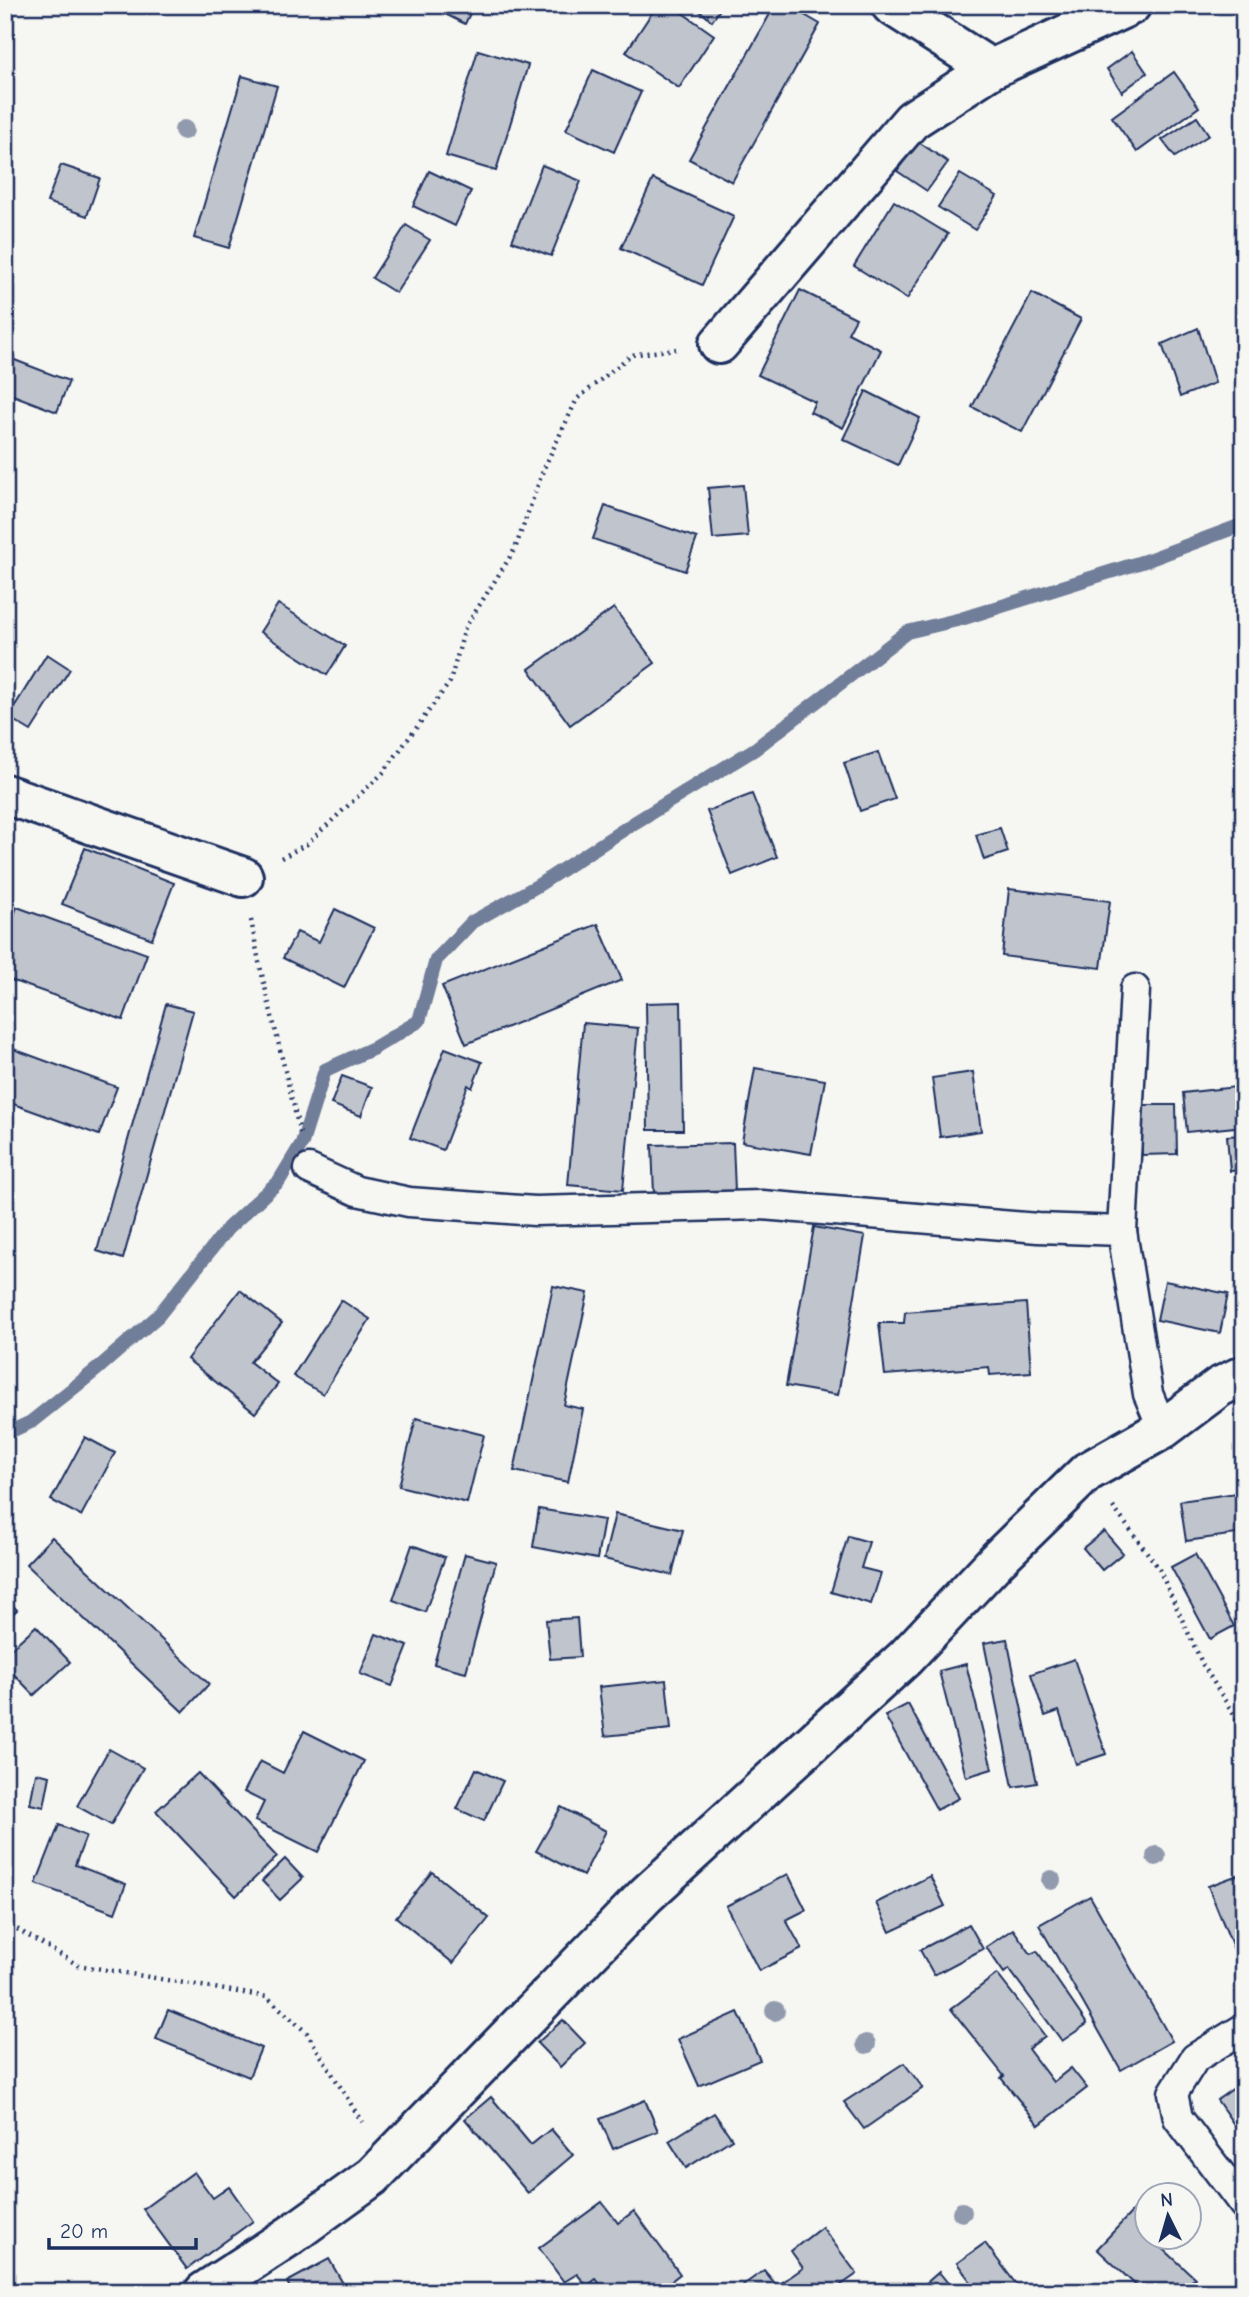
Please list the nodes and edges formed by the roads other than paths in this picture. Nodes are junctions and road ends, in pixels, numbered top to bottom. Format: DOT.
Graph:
graph roads {
  1 [pos="891,5"];
  2 [pos="1131,5"];
  3 [pos="991,69"];
  4 [pos="719,344"];
  5 [pos="5,794"];
  6 [pos="243,877"];
  7 [pos="1135,989"];
  8 [pos="309,1169"];
  9 [pos="1122,1231"];
  10 [pos="1244,1375"];
  11 [pos="1163,1429"];
  12 [pos="1244,2028"];
  13 [pos="1244,2205"];
  14 [pos="204,2292"];
  1 -- 3 [label="street"];
  2 -- 3 [label="street"];
  3 -- 4 [label="street"];
  5 -- 6 [label="street"];
  7 -- 9 [label="lane"];
  8 -- 9 [label="lane"];
  9 -- 11 [label="lane"];
  10 -- 11 [label="street"];
  11 -- 14 [label="street"];
  12 -- 13 [label="lane"];
}
